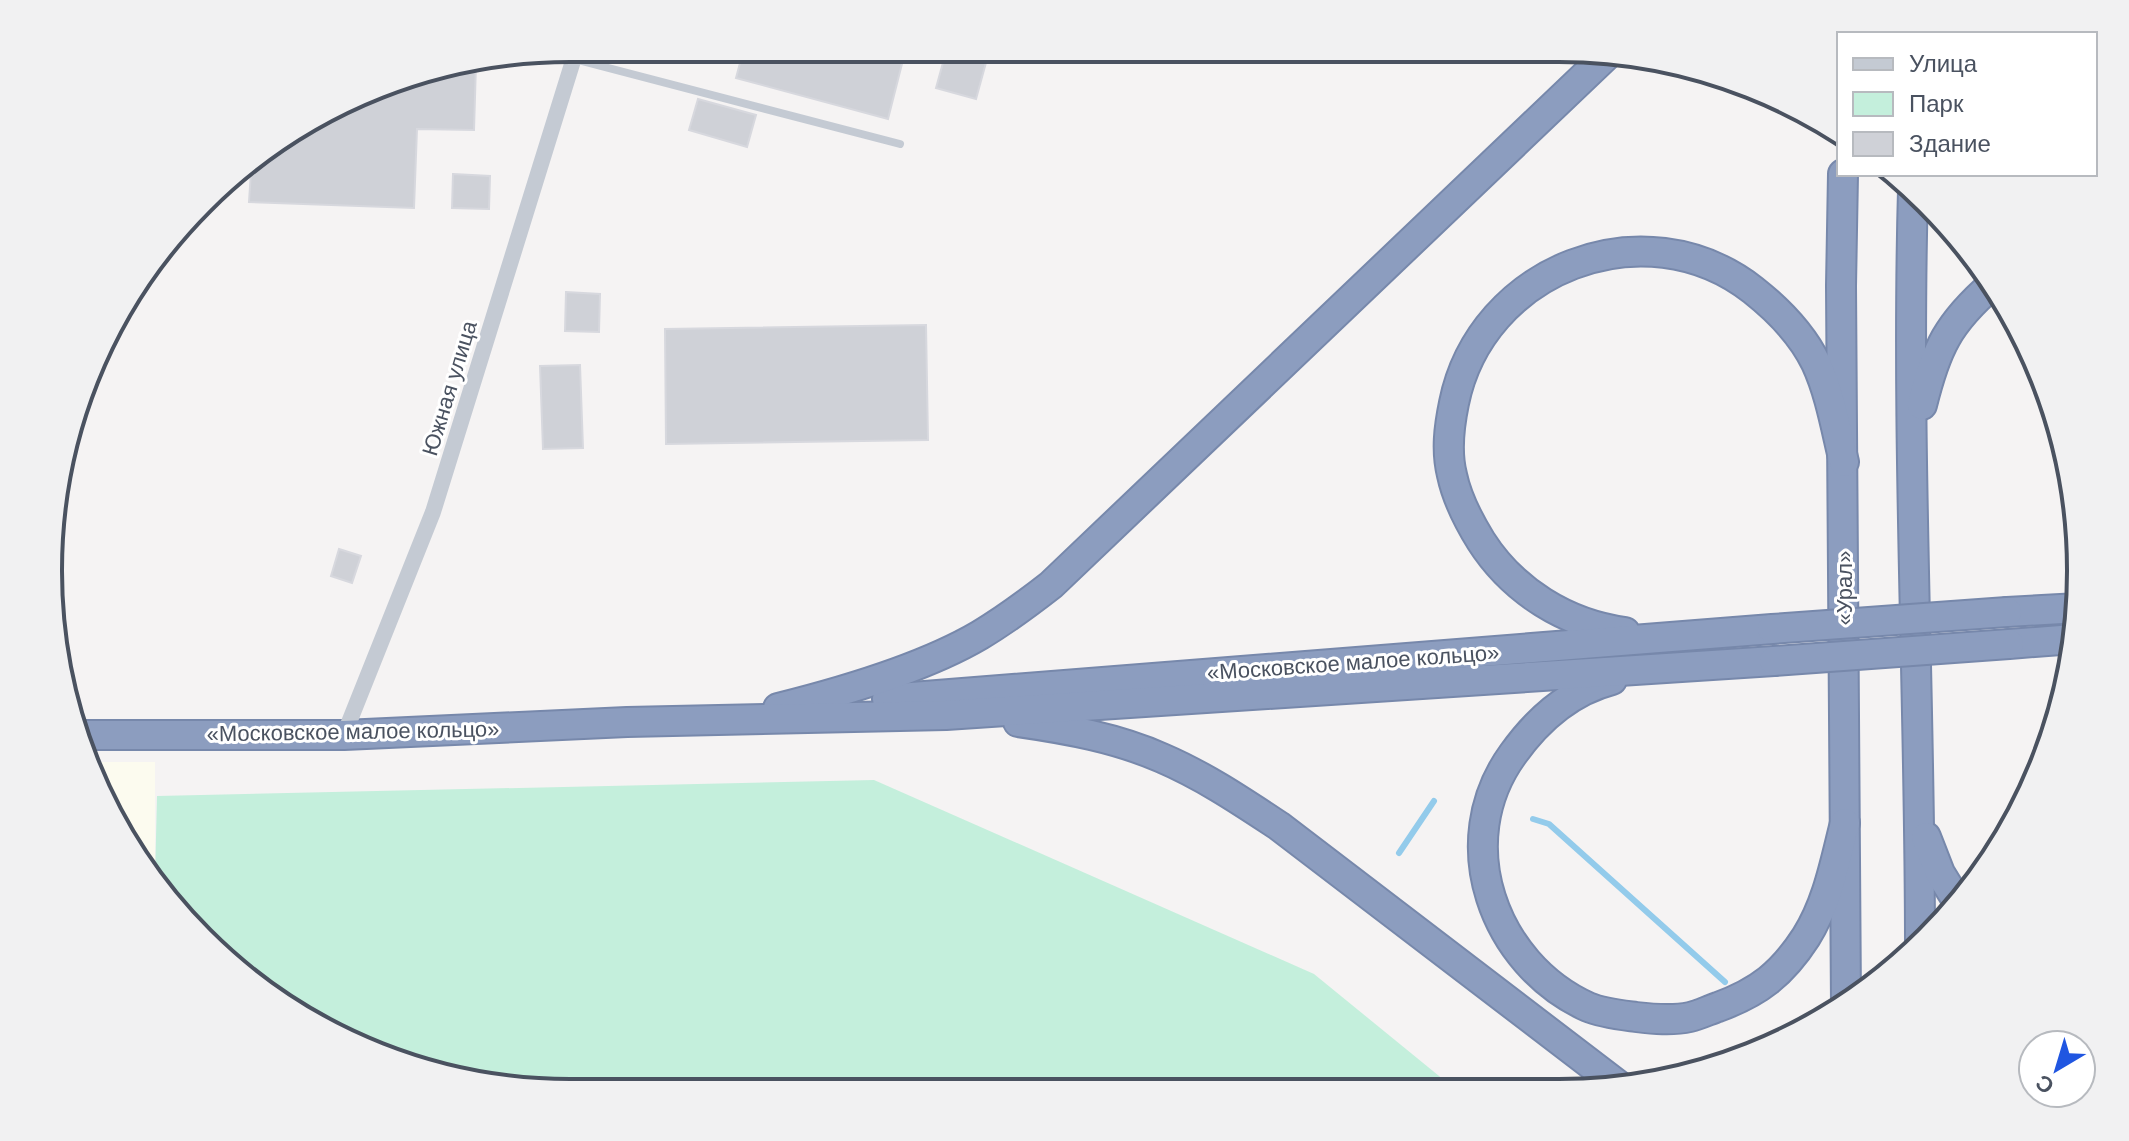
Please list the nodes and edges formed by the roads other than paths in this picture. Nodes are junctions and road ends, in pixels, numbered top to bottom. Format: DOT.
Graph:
graph roads {
  1 [pos="572,62"];
  2 [pos="607,62"];
  3 [pos="1598,64"];
  4 [pos="900,144"];
  5 [pos="1843,176"];
  6 [pos="1913,206"];
  7 [pos="1984,292"];
  8 [pos="1844,462"];
  9 [pos="1912,489"];
  10 [pos="2066,609"];
  11 [pos="1687,636"];
  12 [pos="2062,640"];
  13 [pos="1685,667"];
  14 [pos="768,710"];
  15 [pos="946,715"];
  16 [pos="627,722"];
  17 [pos="89,735"];
  18 [pos="344,735"];
  19 [pos="1920,820"];
  20 [pos="1845,823"];
  21 [pos="1952,892"];
  22 [pos="1920,928"];
  23 [pos="1846,990"];
  24 [pos="1607,1077"];
  1 -- 18 [label="street, Южная улица"];
  2 -- 4 [label="lane"];
  3 -- 14 [label="highway"];
  5 -- 8 [label="highway, «Урал»"];
  6 -- 9 [label="highway"];
  7 -- 9 [label="highway"];
  8 -- 11 [label="highway"];
  8 -- 20 [label="highway, «Урал»"];
  9 -- 19 [label="highway"];
  10 -- 11 [label="highway, «Московское малое кольцо», bridge"];
  11 -- 14 [label="highway, «Московское малое кольцо»"];
  12 -- 13 [label="highway, «Московское малое кольцо», bridge"];
  13 -- 15 [label="highway, «Московское малое кольцо»"];
  13 -- 20 [label="highway"];
  14 -- 16 [label="highway, «Московское малое кольцо»"];
  15 -- 16 [label="highway, «Московское малое кольцо»"];
  15 -- 24 [label="highway"];
  16 -- 18 [label="highway, «Московское малое кольцо»"];
  17 -- 18 [label="highway, «Московское малое кольцо»"];
  19 -- 21 [label="highway"];
  19 -- 22 [label="highway"];
  20 -- 23 [label="highway, «Урал»"];
}
